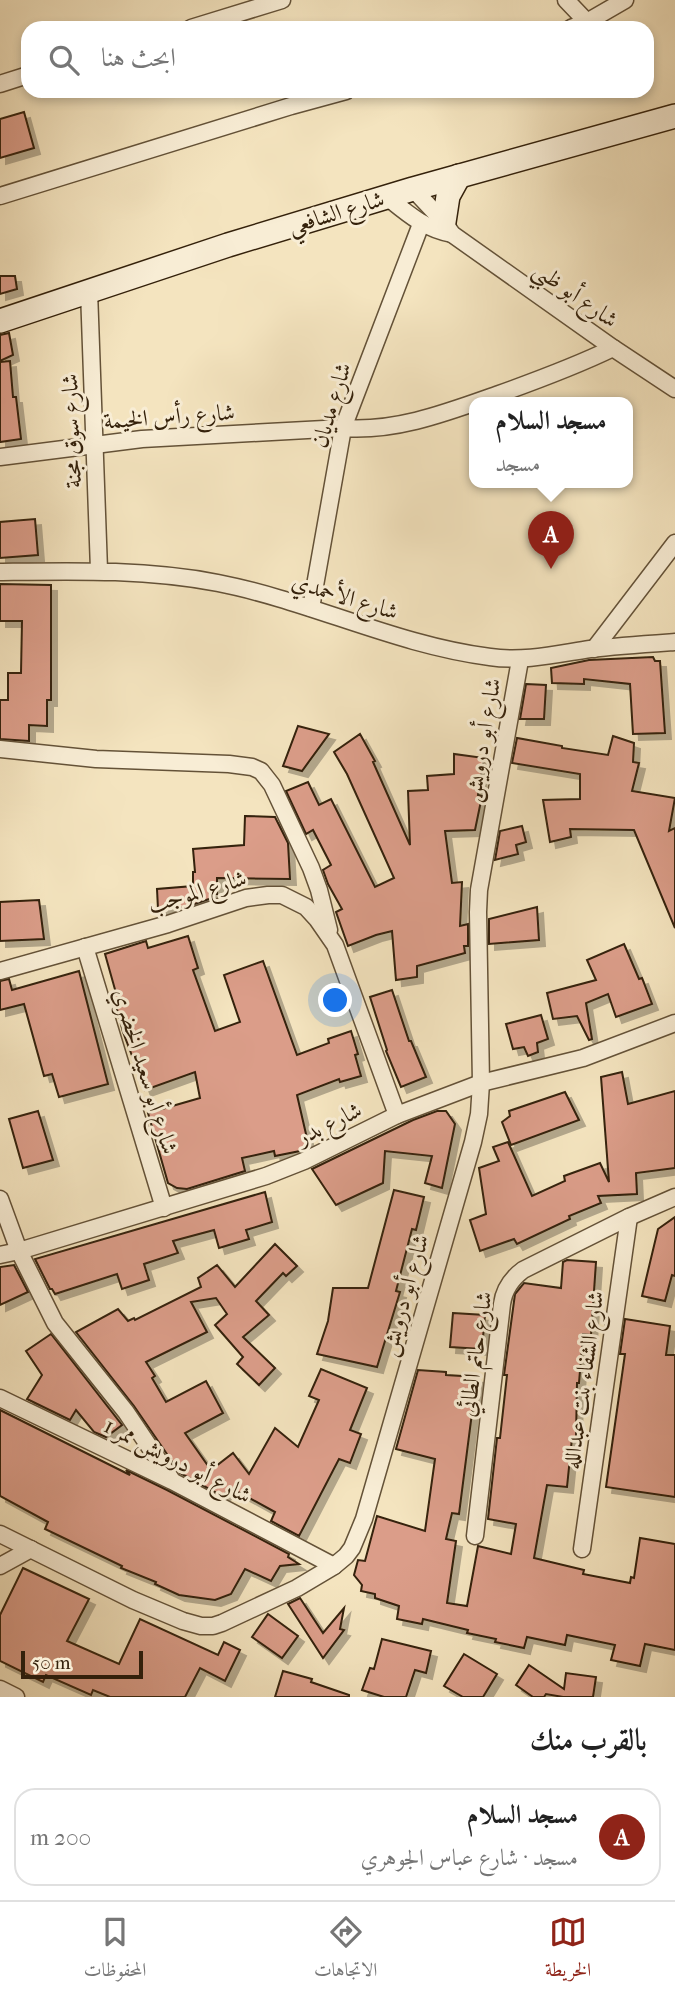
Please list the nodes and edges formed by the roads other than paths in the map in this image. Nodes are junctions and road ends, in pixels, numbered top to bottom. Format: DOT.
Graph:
graph roads {
  1 [pos="282,0"];
  2 [pos="566,0"];
  3 [pos="625,0"];
  4 [pos="214,21"];
  5 [pos="586,21"];
  6 [pos="589,21"];
  7 [pos="21,77"];
  8 [pos="0,84"];
  9 [pos="320,98"];
  10 [pos="675,116"];
  11 [pos="459,176"];
  12 [pos="413,189"];
  13 [pos="0,196"];
  14 [pos="387,197"];
  15 [pos="439,227"];
  16 [pos="89,291"];
  17 [pos="0,321"];
  18 [pos="613,348"];
  19 [pos="675,389"];
  20 [pos="487,397"];
  21 [pos="469,403"];
  22 [pos="343,428"];
  23 [pos="94,444"];
  24 [pos="0,457"];
  25 [pos="675,543"];
  26 [pos="99,570"];
  27 [pos="0,572"];
  28 [pos="311,608"];
  29 [pos="675,642"];
  30 [pos="594,649"];
  31 [pos="520,660"];
  32 [pos="0,748"];
  33 [pos="335,945"];
  34 [pos="85,947"];
  35 [pos="0,971"];
  36 [pos="675,1023"];
  37 [pos="481,1083"];
  38 [pos="397,1115"];
  39 [pos="675,1197"];
  40 [pos="0,1199"];
  41 [pos="163,1208"];
  42 [pos="629,1217"];
  43 [pos="19,1251"];
  44 [pos="0,1255"];
  45 [pos="0,1398"];
  46 [pos="172,1481"];
  47 [pos="0,1534"];
  48 [pos="475,1536"];
  49 [pos="31,1549"];
  50 [pos="582,1549"];
  51 [pos="0,1566"];
  52 [pos="334,1566"];
  53 [pos="0,1689"];
  54 [pos="16,1697"];
  1 -- 4 [label="street"];
  2 -- 5 [label="street"];
  3 -- 6 [label="street"];
  7 -- 8 [label="street"];
  9 -- 13 [label="street"];
  10 -- 11 [label="street, شارع الشافعي"];
  11 -- 12 [label="street, شارع الشافعي"];
  11 -- 15 [label="street"];
  12 -- 14 [label="street, شارع الشافعي"];
  12 -- 15 [label="street, شارع أبو ظبي"];
  14 -- 15 [label="street, شارع أبو ظبي"];
  14 -- 16 [label="street, شارع الشافعي"];
  15 -- 18 [label="street, شارع أبو ظبي"];
  15 -- 22 [label="street, شارع مديان"];
  16 -- 17 [label="street, شارع الشافعي"];
  16 -- 23 [label="street, شارع سوق مجنة"];
  18 -- 19 [label="street, شارع أبو ظبي"];
  18 -- 20 [label="street, شارع رأس الخيمة"];
  21 -- 22 [label="street, شارع رأس الخيمة"];
  22 -- 23 [label="street, شارع رأس الخيمة"];
  22 -- 28 [label="street, شارع مديان"];
  23 -- 24 [label="street, شارع رأس الخيمة"];
  23 -- 26 [label="street, شارع سوق مجنة"];
  25 -- 30 [label="street"];
  26 -- 27 [label="street, شارع الأحمدي"];
  26 -- 28 [label="street, شارع الأحمدي"];
  28 -- 31 [label="street, شارع الأحمدي"];
  29 -- 30 [label="street, شارع الأحمدي"];
  30 -- 31 [label="street, شارع الأحمدي"];
  31 -- 37 [label="street, شارع أبو درويش"];
  32 -- 33 [label="street"];
  33 -- 34 [label="street, شارع الموجب"];
  33 -- 38 [label="street, شارع الموجب"];
  34 -- 35 [label="street, شارع الموجب"];
  34 -- 41 [label="street, شارع أبو سعيد الخضري"];
  36 -- 37 [label="street, شارع بدر"];
  37 -- 38 [label="street, شارع بدر"];
  37 -- 52 [label="street, شارع أبو درويش"];
  38 -- 41 [label="street, شارع بدر"];
  39 -- 42 [label="street, شارع حاتم الطائي"];
  40 -- 43 [label="street"];
  41 -- 43 [label="street, شارع بدر"];
  42 -- 48 [label="street, شارع حاتم الطائي"];
  42 -- 50 [label="street, شارع الشفاء بنت عبدالله"];
  43 -- 44 [label="street, شارع بدر"];
  43 -- 46 [label="street"];
  45 -- 46 [label="street, شارع أبو درويش ممر 1"];
  46 -- 52 [label="street, شارع أبو درويش ممر 1"];
  47 -- 49 [label="street, شارع أبو درويش"];
  49 -- 51 [label="street"];
  49 -- 52 [label="street, شارع أبو درويش"];
  53 -- 54 [label="street"];
}
